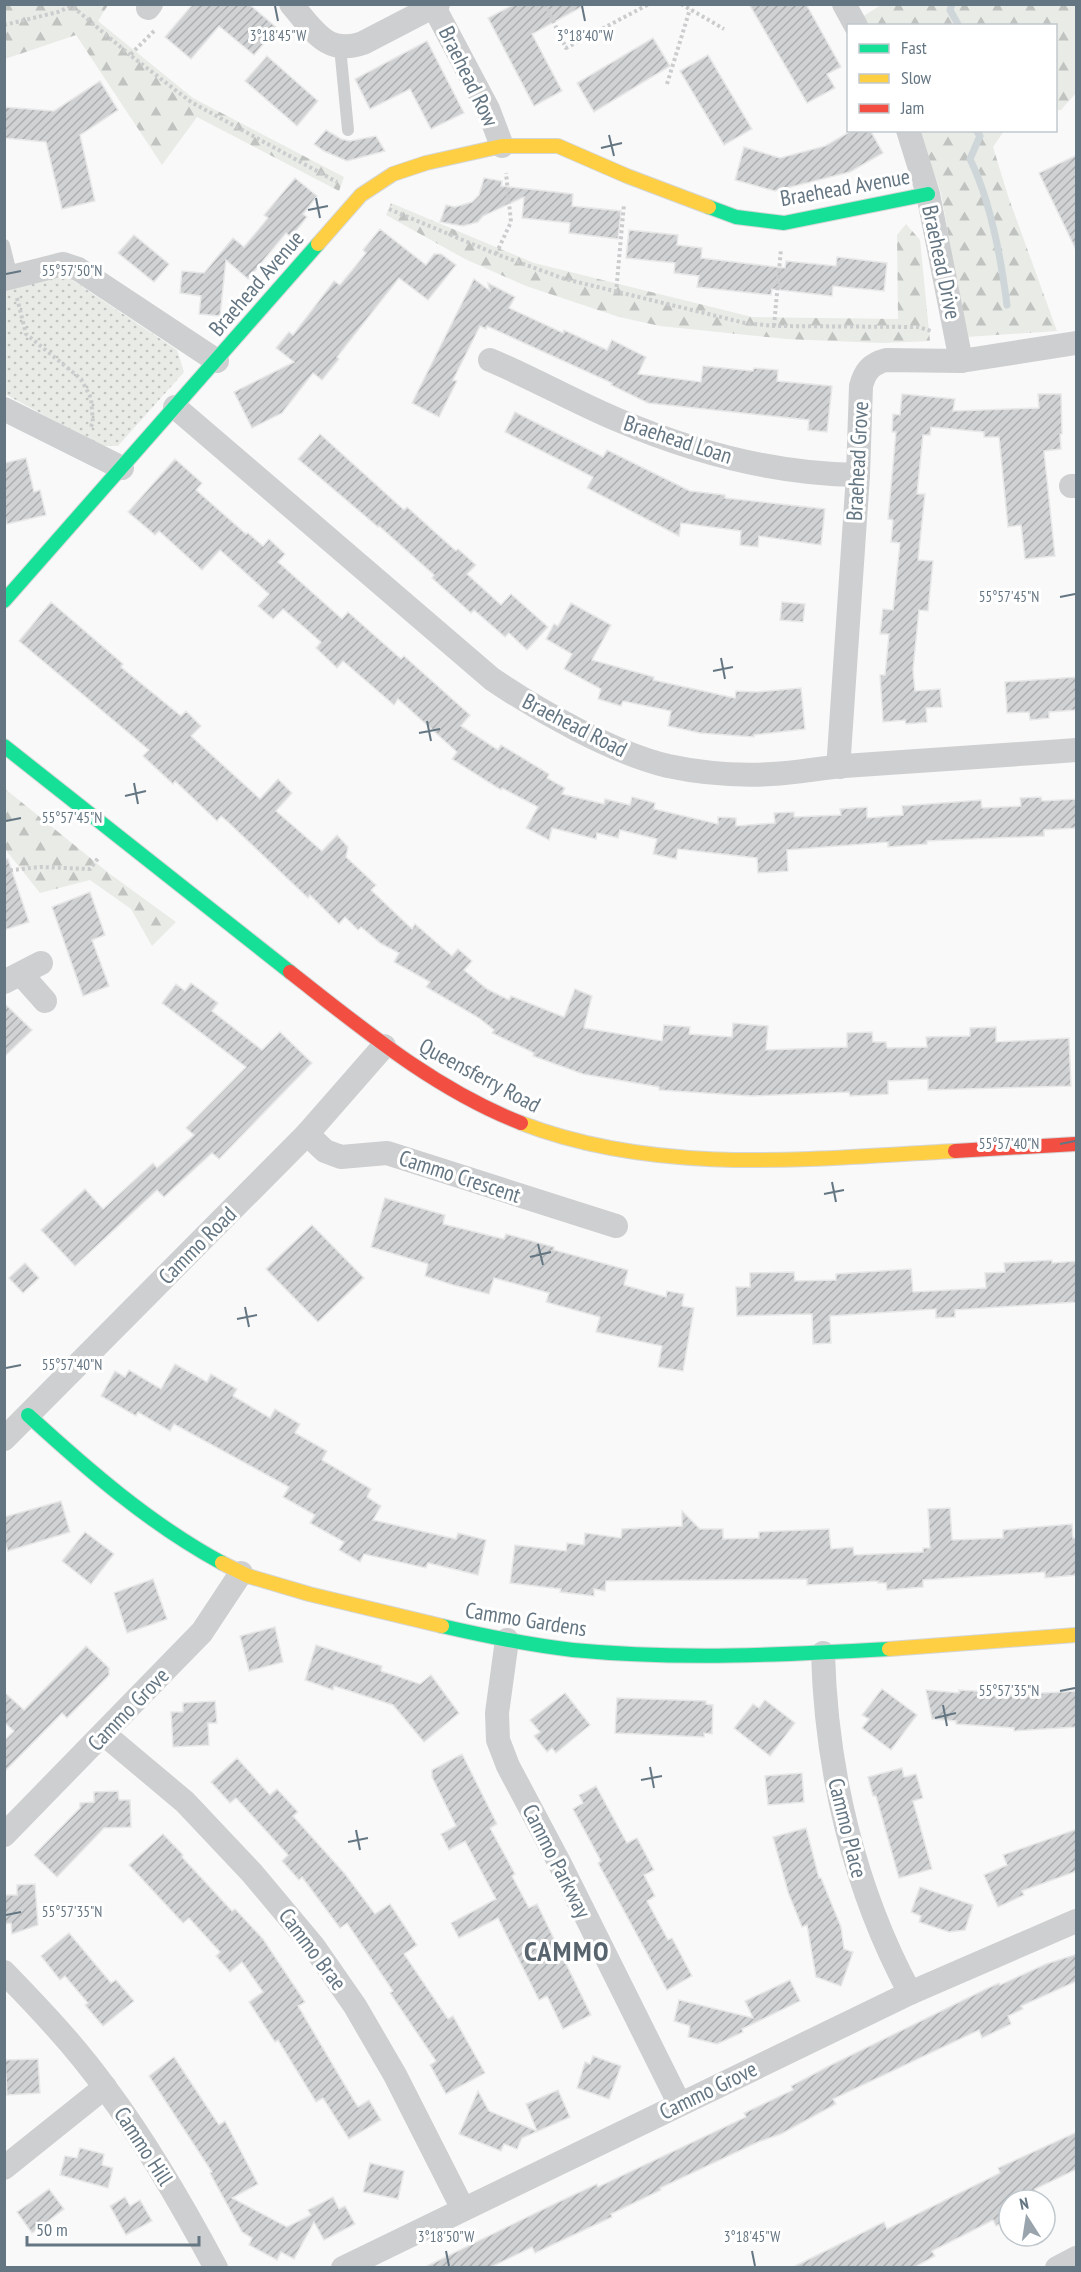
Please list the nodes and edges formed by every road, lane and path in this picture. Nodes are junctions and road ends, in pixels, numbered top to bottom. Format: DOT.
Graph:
graph roads {
  1 [pos="291,4"];
  2 [pos="545,4"];
  3 [pos="649,4"];
  4 [pos="681,4"];
  5 [pos="844,4"];
  6 [pos="74,6"];
  7 [pos="150,6"];
  8 [pos="436,6"];
  9 [pos="690,9"];
  10 [pos="855,24"];
  11 [pos="4,25"];
  12 [pos="724,29"];
  13 [pos="340,47"];
  14 [pos="130,56"];
  15 [pos="667,84"];
  16 [pos="348,130"];
  17 [pos="909,132"];
  18 [pos="502,146"];
  19 [pos="627,176"];
  20 [pos="928,194"];
  21 [pos="361,195"];
  22 [pos="784,223"];
  23 [pos="4,245"];
  24 [pos="496,254"];
  25 [pos="8,278"];
  26 [pos="616,293"];
  27 [pos="774,326"];
  28 [pos="1077,343"];
  29 [pos="959,351"];
  30 [pos="217,361"];
  31 [pos="499,371"];
  32 [pos="175,408"];
  33 [pos="4,409"];
  34 [pos="80,448"];
  35 [pos="122,468"];
  36 [pos="858,475"];
  37 [pos="4,601"];
  38 [pos="4,746"];
  39 [pos="1077,750"];
  40 [pos="840,767"];
  41 [pos="116,834"];
  42 [pos="4,871"];
  43 [pos="22,973"];
  44 [pos="45,1001"];
  45 [pos="384,1046"];
  46 [pos="307,1134"];
  47 [pos="1077,1144"];
  48 [pos="616,1226"];
  49 [pos="28,1414"];
  50 [pos="4,1438"];
  51 [pos="241,1573"];
  52 [pos="1077,1635"];
  53 [pos="507,1640"];
  54 [pos="823,1653"];
  55 [pos="104,1734"];
  56 [pos="4,1835"];
  57 [pos="1077,1921"];
  58 [pos="4,1971"];
  59 [pos="910,1993"];
  60 [pos="105,2087"];
  61 [pos="679,2103"];
  62 [pos="4,2168"];
  63 [pos="463,2209"];
  64 [pos="216,2268"];
  65 [pos="343,2268"];
  1 -- 13 [label="street"];
  2 -- 3 [label="path"];
  4 -- 9 [label="path"];
  5 -- 10 [label="street"];
  6 -- 11 [label="path"];
  6 -- 14 [label="path"];
  7 -- 14 [label="path"];
  8 -- 13 [label="street"];
  8 -- 18 [label="street, Braehead Row"];
  9 -- 12 [label="path"];
  9 -- 15 [label="path"];
  13 -- 16 [label="lane"];
  14 -- 21 [label="path"];
  17 -- 20 [label="street, Braehead Drive"];
  18 -- 19 [label="street, Braehead Avenue"];
  18 -- 21 [label="street, Braehead Avenue"];
  18 -- 24 [label="path"];
  19 -- 22 [label="street, Braehead Avenue"];
  19 -- 26 [label="path"];
  20 -- 22 [label="street, Braehead Avenue"];
  20 -- 29 [label="street, Braehead Drive"];
  21 -- 24 [label="path"];
  21 -- 30 [label="street, Braehead Avenue"];
  22 -- 27 [label="path"];
  23 -- 25 [label="lane"];
  24 -- 26 [label="path"];
  25 -- 30 [label="street"];
  25 -- 34 [label="path"];
  26 -- 27 [label="path"];
  27 -- 29 [label="path"];
  28 -- 29 [label="street, Braehead Grove"];
  29 -- 36 [label="street, Braehead Grove"];
  30 -- 32 [label="street, Braehead Avenue"];
  31 -- 36 [label="street, Braehead Loan"];
  32 -- 35 [label="street, Braehead Avenue"];
  32 -- 40 [label="street, Braehead Road"];
  33 -- 34 [label="street"];
  34 -- 35 [label="street"];
  35 -- 37 [label="street, Braehead Avenue"];
  36 -- 40 [label="street, Braehead Grove"];
  38 -- 41 [label="street, Queensferry Road"];
  39 -- 40 [label="street, Braehead Road"];
  41 -- 42 [label="path"];
  41 -- 45 [label="street, Queensferry Road"];
  43 -- 44 [label="street"];
  45 -- 46 [label="street, Cammo Road"];
  45 -- 47 [label="street, Queensferry Road"];
  46 -- 48 [label="street, Cammo Crescent"];
  46 -- 49 [label="street, Cammo Road"];
  49 -- 50 [label="street, Cammo Road"];
  49 -- 51 [label="street, Cammo Gardens"];
  51 -- 53 [label="street, Cammo Gardens"];
  51 -- 55 [label="street, Cammo Grove"];
  52 -- 54 [label="street, Cammo Gardens"];
  53 -- 54 [label="street, Cammo Gardens"];
  53 -- 61 [label="street, Cammo Parkway"];
  54 -- 59 [label="street, Cammo Place"];
  55 -- 56 [label="street, Cammo Grove"];
  55 -- 63 [label="street, Cammo Brae"];
  57 -- 59 [label="street, Cammo Grove"];
  58 -- 60 [label="street, Cammo Hill"];
  59 -- 61 [label="street, Cammo Grove"];
  60 -- 62 [label="street, Cammo Hill"];
  60 -- 64 [label="street, Cammo Hill"];
  61 -- 63 [label="street, Cammo Grove"];
  63 -- 65 [label="street, Cammo Grove"];
}
